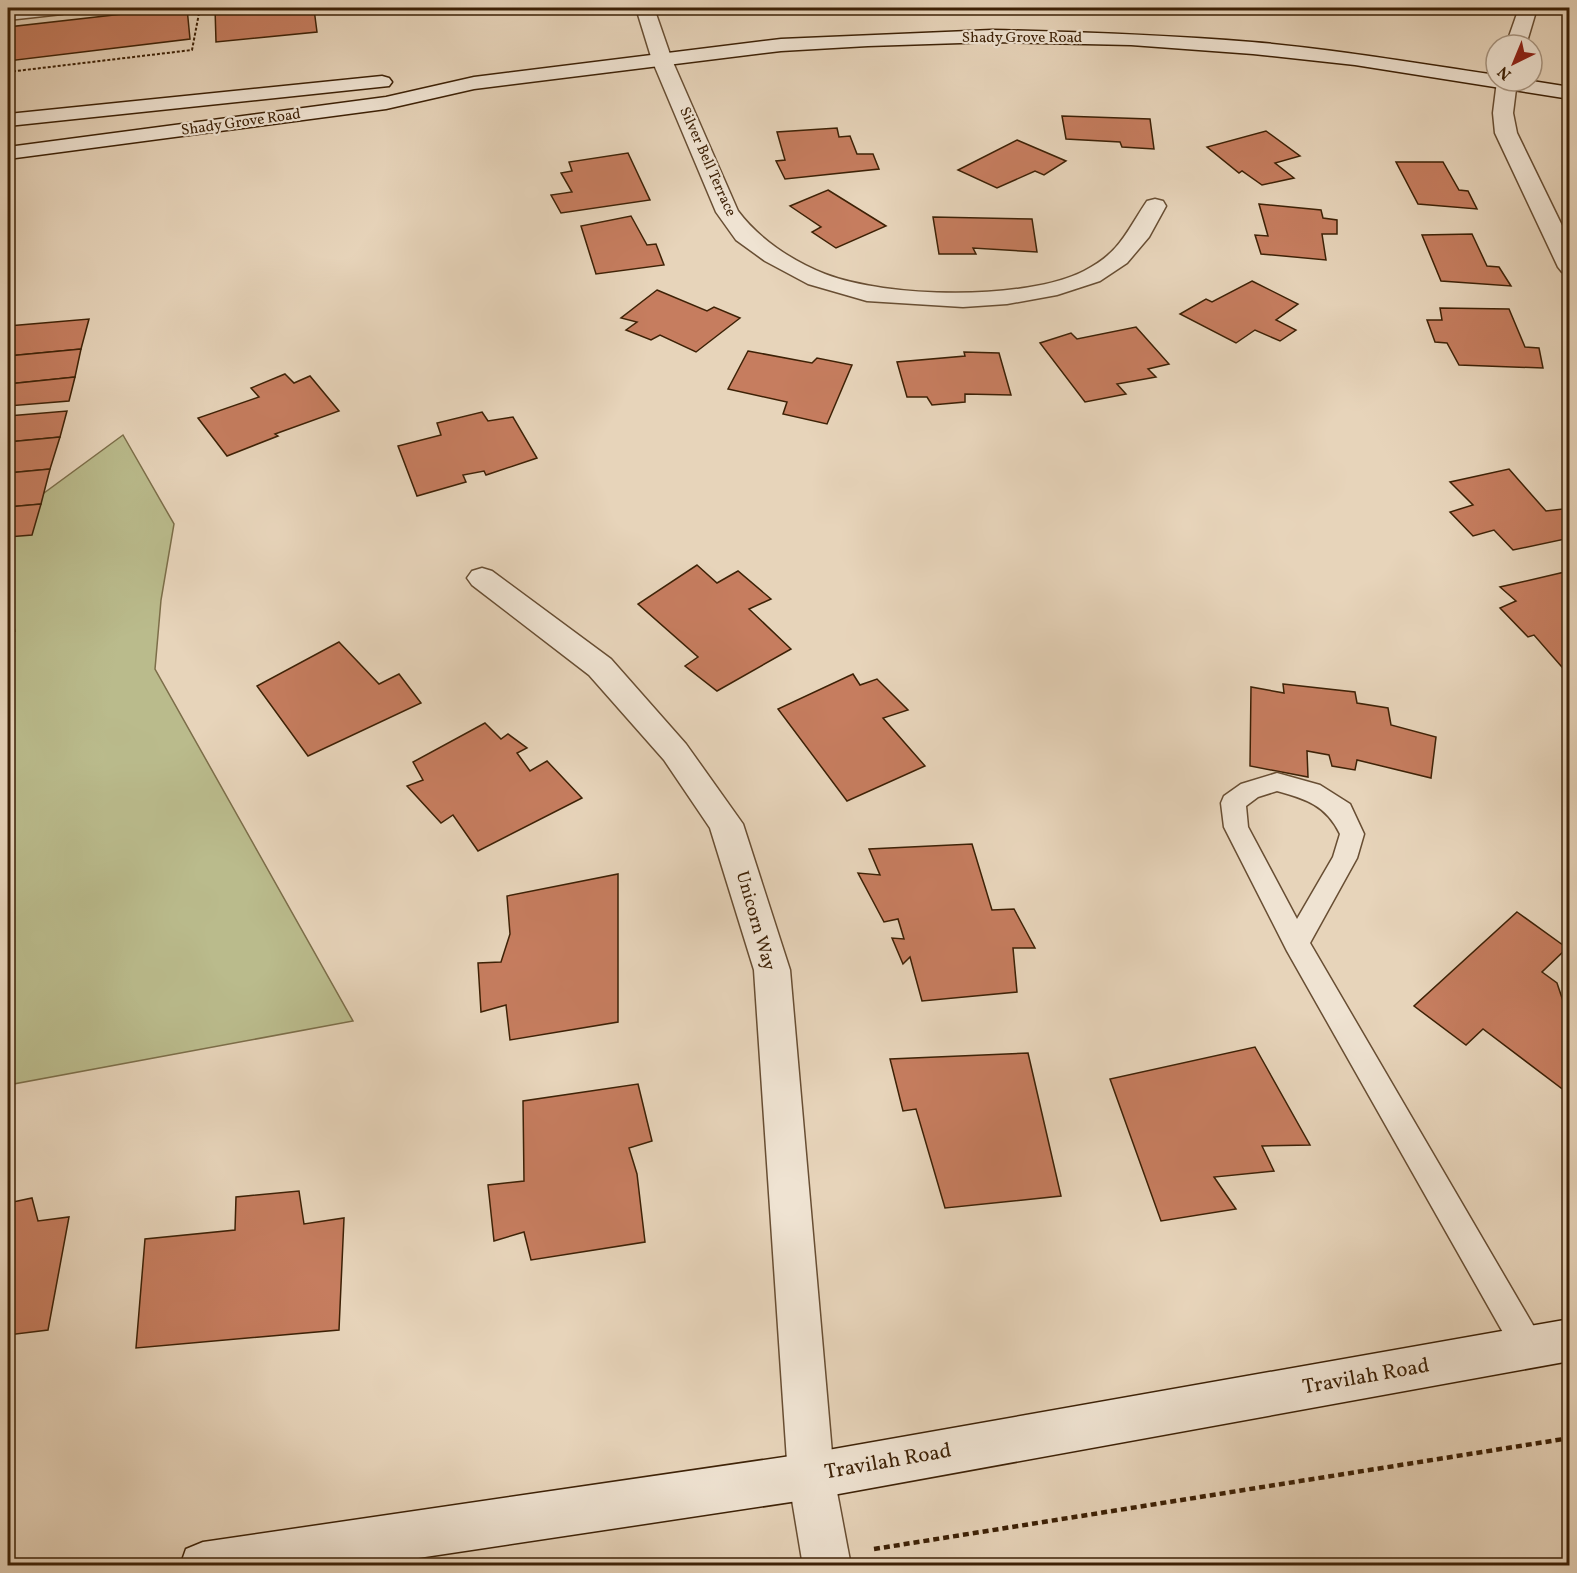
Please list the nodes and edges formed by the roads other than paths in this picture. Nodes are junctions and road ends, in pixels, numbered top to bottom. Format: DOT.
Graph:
graph roads {
  1 [pos="54,8"];
  2 [pos="645,8"];
  3 [pos="1527,8"];
  4 [pos="8,14"];
  5 [pos="1520,33"];
  6 [pos="662,60"];
  7 [pos="1484,79"];
  8 [pos="474,83"];
  9 [pos="1544,89"];
  10 [pos="1506,93"];
  11 [pos="1569,93"];
  12 [pos="8,120"];
  13 [pos="8,153"];
  14 [pos="1155,206"];
  15 [pos="1569,267"];
  16 [pos="482,578"];
  17 [pos="1296,943"];
  18 [pos="1549,1344"];
  19 [pos="811,1476"];
  20 [pos="826,1561"];
  21 [pos="203,1566"];
  1 -- 4 [label="main road"];
  2 -- 6 [label="main road, Silver Bell Terrace"];
  3 -- 5 [label="main road"];
  6 -- 7 [label="main road, Shady Grove Road"];
  6 -- 8 [label="main road, Shady Grove Road"];
  6 -- 14 [label="main road, Silver Bell Terrace"];
  8 -- 12 [label="main road, Shady Grove Road"];
  8 -- 13 [label="main road, Shady Grove Road"];
  9 -- 11 [label="main road, Shady Grove Road"];
  10 -- 15 [label="main road"];
  16 -- 19 [label="main road, Unicorn Way"];
  17 -- 17 [label="lane"];
  17 -- 18 [label="lane"];
  18 -- 19 [label="main road, Travilah Road"];
  19 -- 20 [label="main road, Unicorn Way"];
  19 -- 21 [label="main road, Travilah Road"];
}
